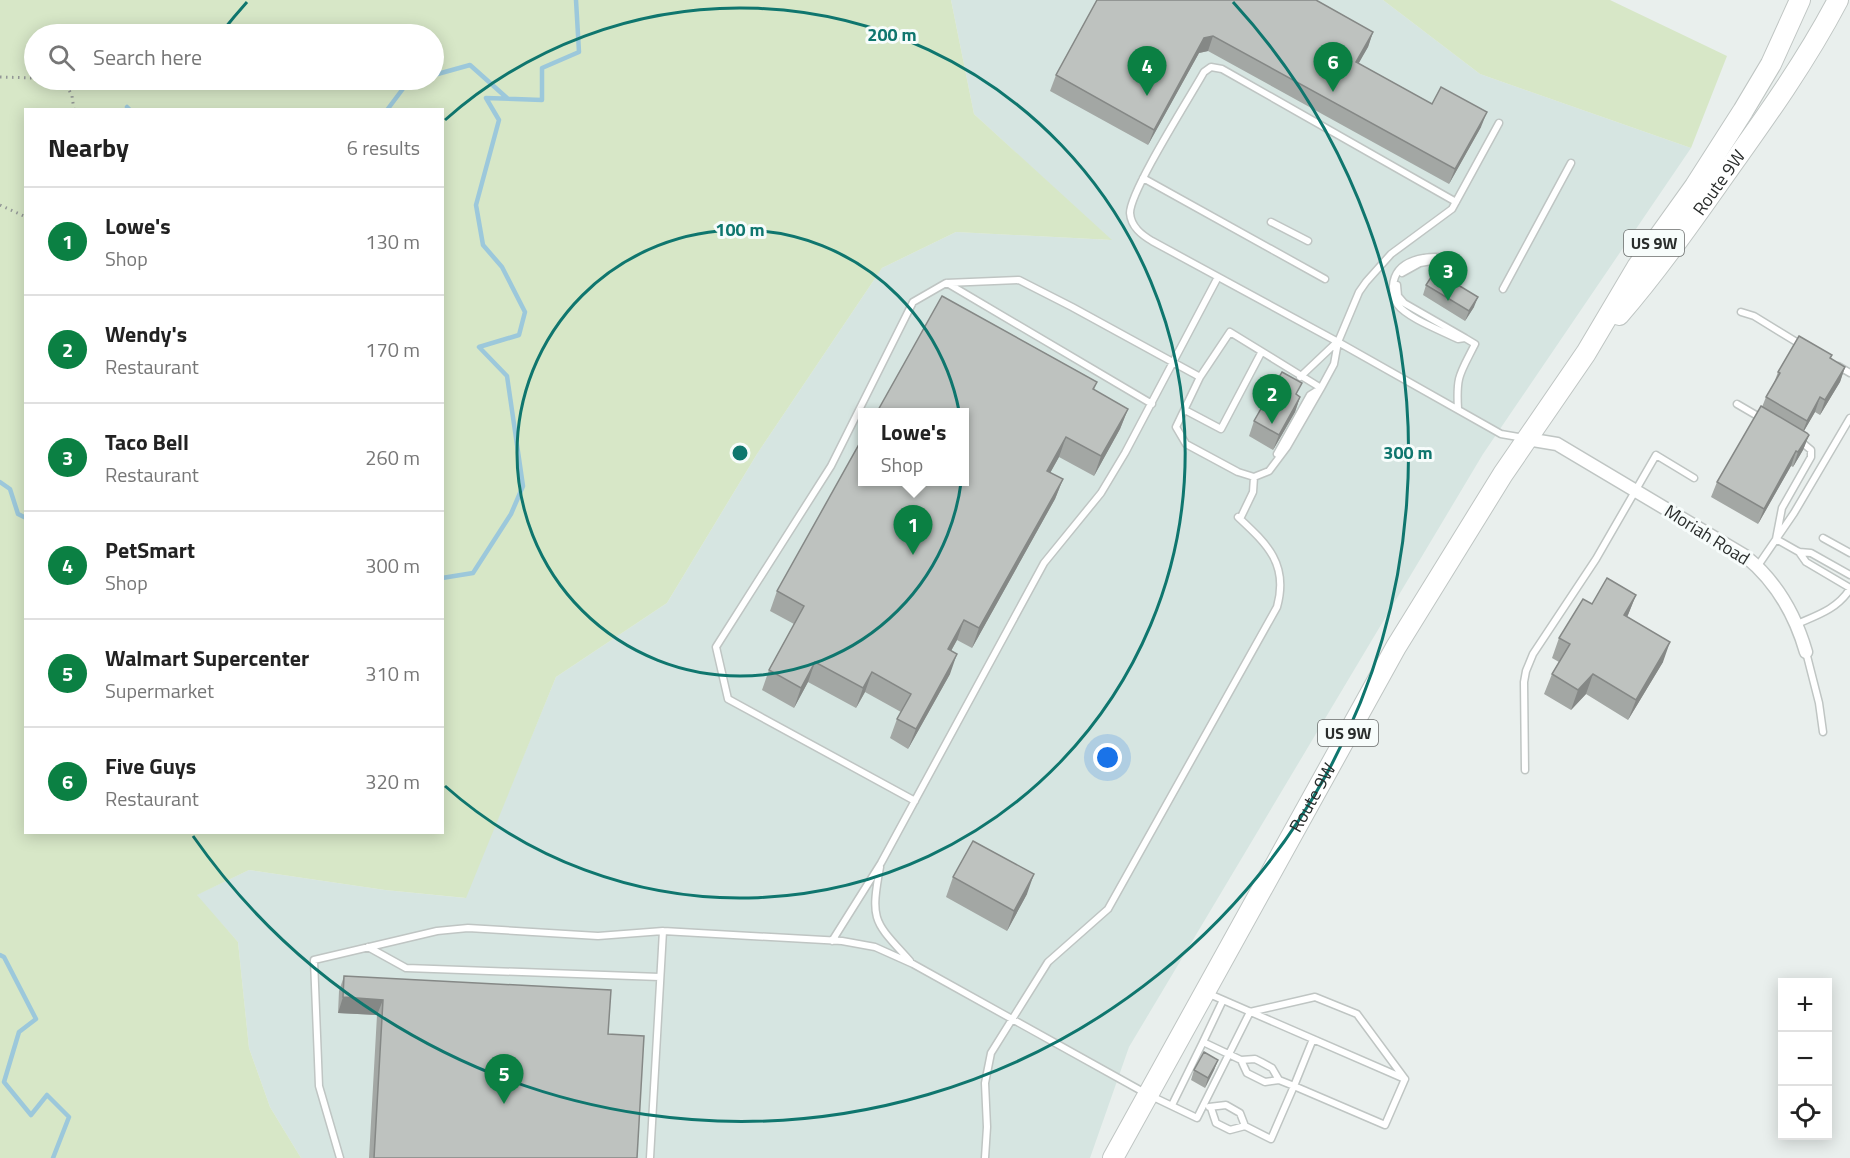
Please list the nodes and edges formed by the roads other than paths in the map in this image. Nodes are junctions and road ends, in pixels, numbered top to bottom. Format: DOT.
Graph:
graph roads {
  1 [pos="1800,0"];
  2 [pos="1838,0"];
  3 [pos="1499,123"];
  4 [pos="1571,163"];
  5 [pos="1143,178"];
  6 [pos="1456,202"];
  7 [pos="1271,222"];
  8 [pos="1308,242"];
  9 [pos="1449,258"];
  10 [pos="1218,277"];
  11 [pos="1325,279"];
  12 [pos="946,283"];
  13 [pos="1503,289"];
  14 [pos="1741,312"];
  15 [pos="1338,342"];
  16 [pos="1261,352"];
  17 [pos="1813,352"];
  18 [pos="1586,353"];
  19 [pos="1174,361"];
  20 [pos="1831,362"];
  21 [pos="1850,374"];
  22 [pos="1200,377"];
  23 [pos="1300,377"];
  24 [pos="1322,388"];
  25 [pos="1152,404"];
  26 [pos="1737,404"];
  27 [pos="860,408"];
  28 [pos="1185,410"];
  29 [pos="1458,410"];
  30 [pos="858,412"];
  31 [pos="1850,418"];
  32 [pos="1766,421"];
  33 [pos="1792,436"];
  34 [pos="1527,439"];
  35 [pos="1254,477"];
  36 [pos="1694,478"];
  37 [pos="1635,491"];
  38 [pos="1823,538"];
  39 [pos="1776,539"];
  40 [pos="1799,552"];
  41 [pos="1850,553"];
  42 [pos="1757,567"];
  43 [pos="1850,575"];
  44 [pos="1850,588"];
  45 [pos="1797,624"];
  46 [pos="1806,652"];
  47 [pos="1823,732"];
  48 [pos="1525,770"];
  49 [pos="915,801"];
  50 [pos="880,863"];
  51 [pos="663,932"];
  52 [pos="832,941"];
  53 [pos="367,946"];
  54 [pos="913,964"];
  55 [pos="660,977"];
  56 [pos="1204,992"];
  57 [pos="1223,1000"];
  58 [pos="1250,1012"];
  59 [pos="1013,1019"];
  60 [pos="1313,1039"];
  61 [pos="1203,1042"];
  62 [pos="1229,1055"];
  63 [pos="1241,1060"];
  64 [pos="1405,1079"];
  65 [pos="1279,1080"];
  66 [pos="1294,1086"];
  67 [pos="1147,1094"];
  68 [pos="1172,1105"];
  69 [pos="1208,1106"];
  70 [pos="1245,1126"];
  71 [pos="340,1158"];
  72 [pos="650,1158"];
  73 [pos="985,1158"];
  74 [pos="1113,1158"];
  1 -- 18 [label="main road, Route 9W / US 9W"];
  2 -- 18 [label="main road, Route 9W / US 9W"];
  3 -- 6 [label="lane"];
  4 -- 13 [label="lane"];
  5 -- 6 [label="lane"];
  5 -- 10 [label="lane"];
  5 -- 11 [label="lane"];
  6 -- 15 [label="lane"];
  7 -- 8 [label="lane"];
  9 -- 29 [label="lane"];
  10 -- 15 [label="lane"];
  10 -- 19 [label="lane"];
  12 -- 19 [label="lane"];
  12 -- 25 [label="lane"];
  12 -- 27 [label="lane"];
  14 -- 17 [label="lane"];
  15 -- 23 [label="lane"];
  15 -- 24 [label="lane"];
  15 -- 29 [label="lane"];
  16 -- 22 [label="lane"];
  16 -- 23 [label="lane"];
  16 -- 28 [label="lane"];
  18 -- 34 [label="main road, Route 9W / US 9W"];
  19 -- 22 [label="lane"];
  19 -- 25 [label="lane"];
  20 -- 21 [label="lane"];
  22 -- 28 [label="lane"];
  23 -- 24 [label="lane"];
  24 -- 35 [label="lane"];
  25 -- 49 [label="lane"];
  26 -- 32 [label="lane"];
  28 -- 35 [label="lane"];
  29 -- 34 [label="lane"];
  30 -- 49 [label="lane"];
  31 -- 39 [label="lane"];
  33 -- 39 [label="lane"];
  34 -- 37 [label="street, Moriah Road"];
  34 -- 56 [label="main road, Route 9W / US 9W"];
  35 -- 59 [label="lane"];
  36 -- 37 [label="lane"];
  37 -- 42 [label="street, Moriah Road"];
  37 -- 48 [label="lane"];
  38 -- 41 [label="lane"];
  39 -- 40 [label="lane"];
  39 -- 42 [label="lane"];
  40 -- 43 [label="lane"];
  40 -- 44 [label="lane"];
  42 -- 45 [label="street, Moriah Road"];
  44 -- 45 [label="lane"];
  45 -- 46 [label="street, Moriah Road"];
  46 -- 47 [label="lane, Moriah Road"];
  49 -- 50 [label="lane"];
  50 -- 52 [label="lane"];
  50 -- 54 [label="lane"];
  51 -- 52 [label="lane"];
  51 -- 53 [label="lane"];
  51 -- 55 [label="lane"];
  52 -- 54 [label="lane"];
  53 -- 55 [label="lane"];
  53 -- 71 [label="lane"];
  54 -- 59 [label="lane"];
  55 -- 72 [label="lane"];
  56 -- 57 [label="lane"];
  56 -- 67 [label="main road, Route 9W / US 9W"];
  57 -- 58 [label="lane"];
  57 -- 61 [label="lane"];
  58 -- 60 [label="lane"];
  58 -- 62 [label="lane"];
  58 -- 64 [label="lane"];
  59 -- 67 [label="lane"];
  59 -- 73 [label="lane"];
  60 -- 64 [label="lane"];
  60 -- 66 [label="lane"];
  61 -- 62 [label="lane"];
  61 -- 68 [label="lane"];
  62 -- 63 [label="lane"];
  62 -- 69 [label="lane"];
  63 -- 65 [label="lane"];
  63 -- 65 [label="lane"];
  64 -- 66 [label="lane"];
  65 -- 66 [label="lane"];
  66 -- 70 [label="lane"];
  67 -- 68 [label="lane"];
  67 -- 74 [label="main road, Route 9W / US 9W"];
  68 -- 69 [label="lane"];
  69 -- 70 [label="lane"];
  69 -- 70 [label="lane"];
}
